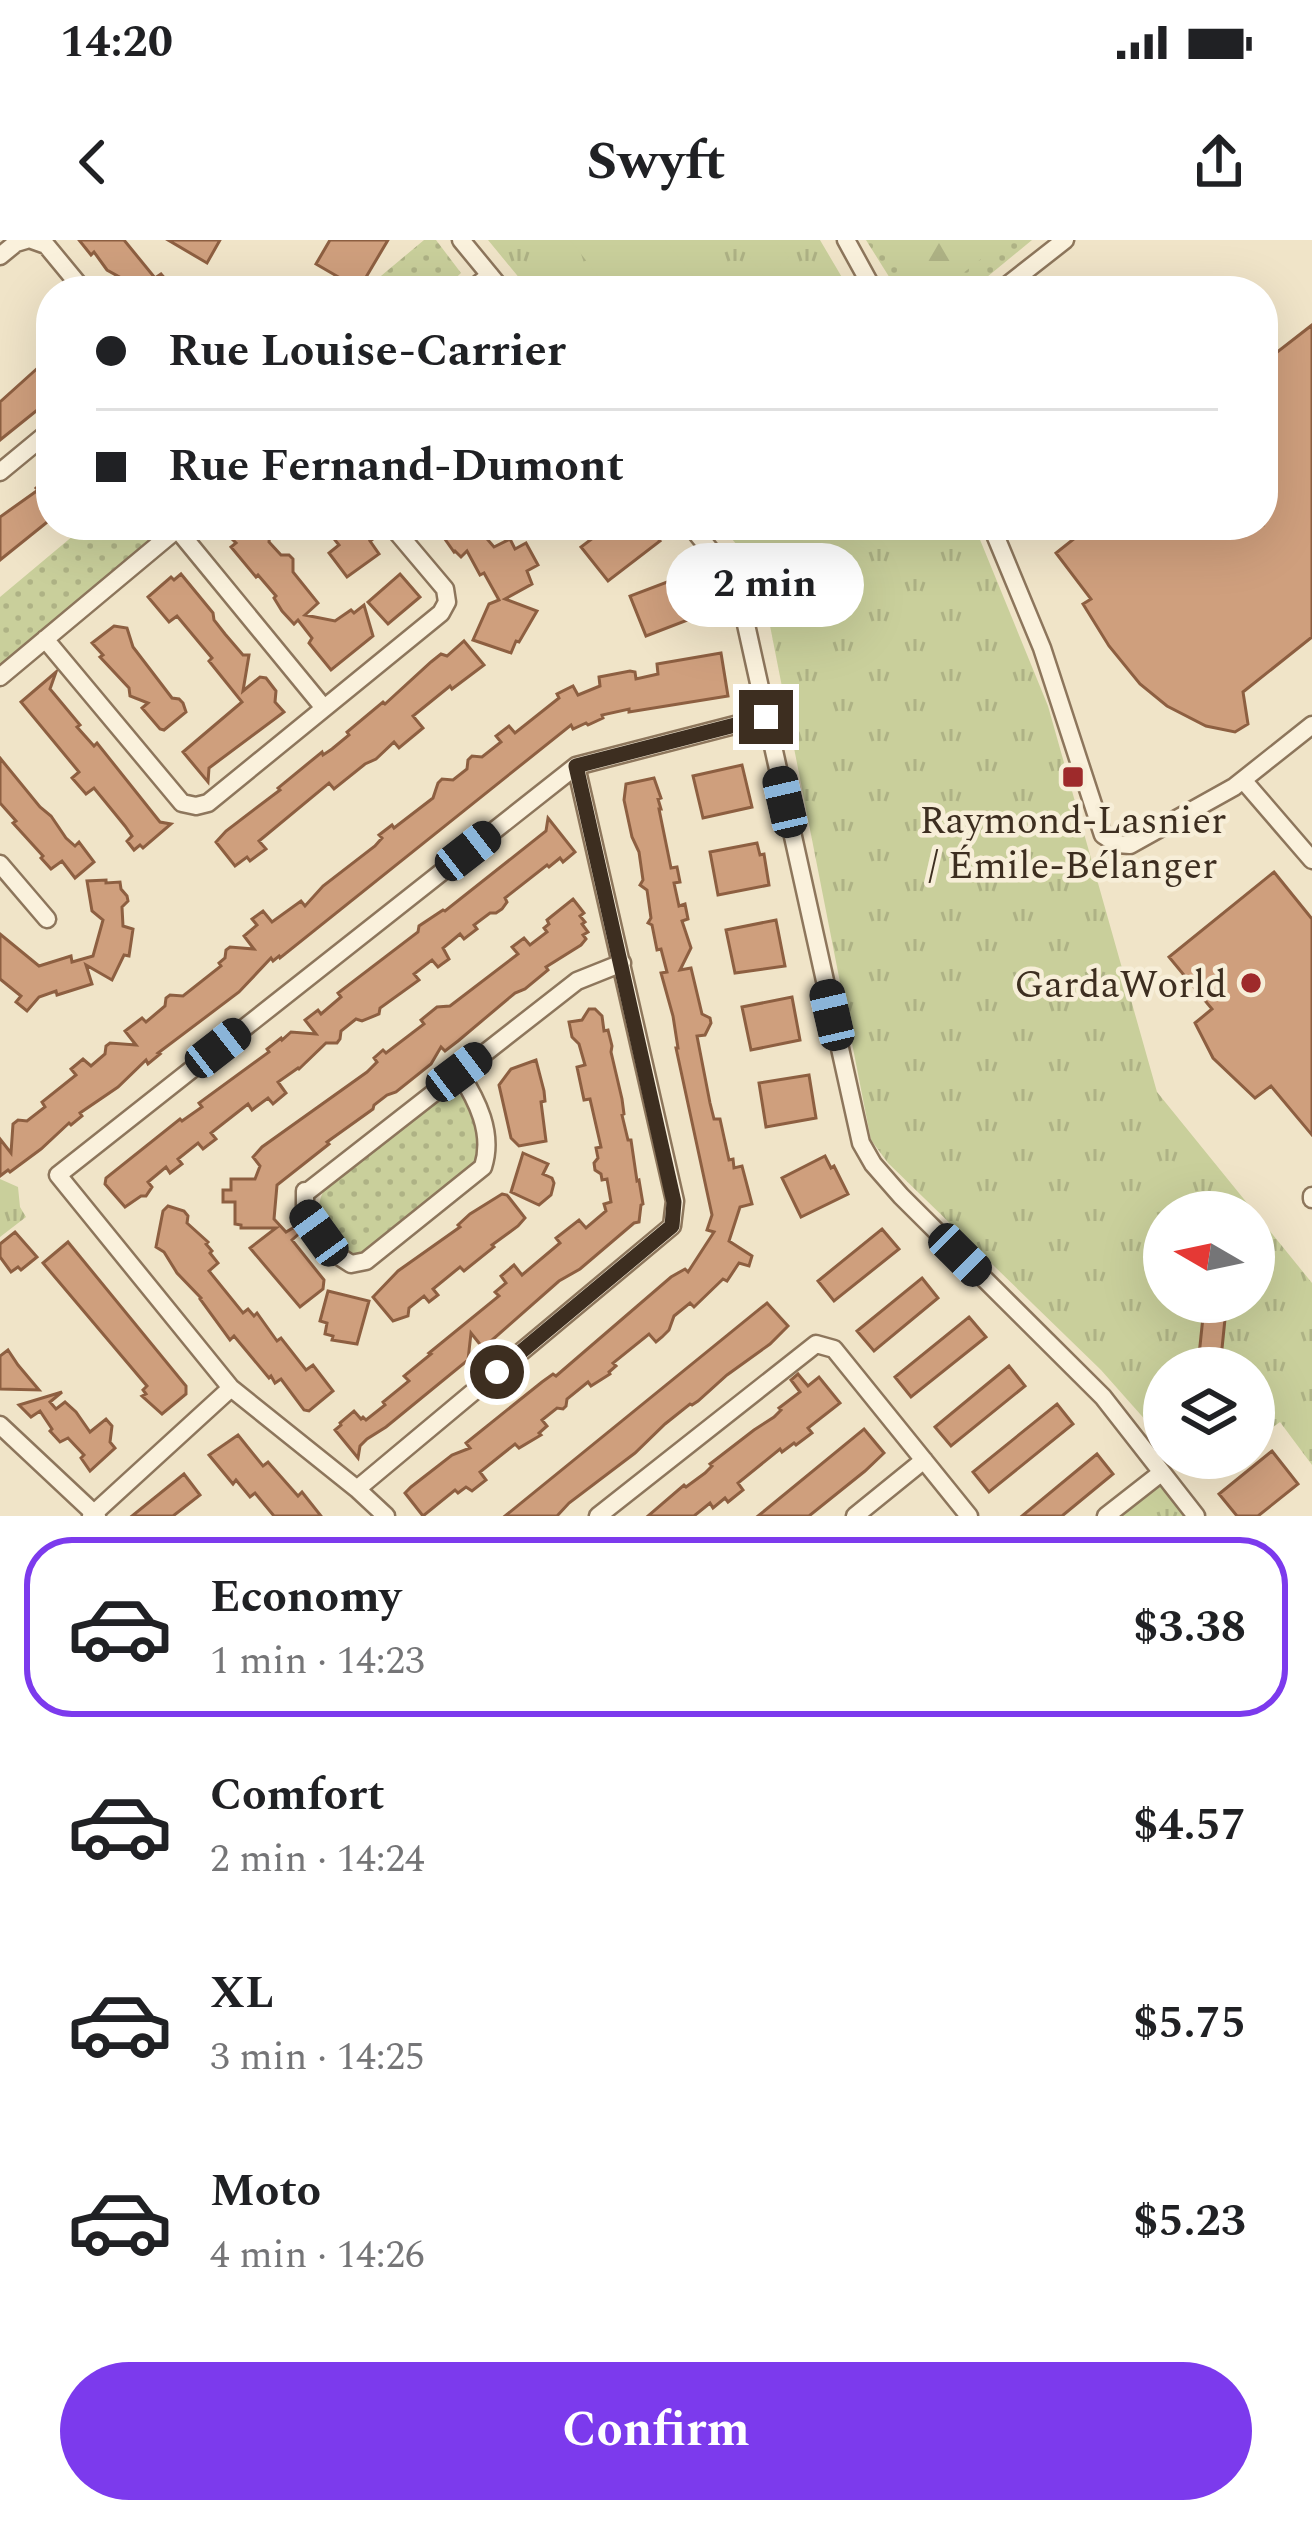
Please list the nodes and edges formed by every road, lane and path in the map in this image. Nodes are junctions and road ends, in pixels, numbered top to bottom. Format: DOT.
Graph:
graph roads {
  1 [pos="29,240"];
  2 [pos="460,240"];
  3 [pos="846,240"];
  4 [pos="1064,240"];
  5 [pos="0,256"];
  6 [pos="490,275"];
  7 [pos="72,276"];
  8 [pos="866,276"];
  9 [pos="1019,276"];
  10 [pos="36,442"];
  11 [pos="0,472"];
  12 [pos="164,540"];
  13 [pos="190,540"];
  14 [pos="404,540"];
  15 [pos="702,540"];
  16 [pos="998,540"];
  17 [pos="45,639"];
  18 [pos="0,677"];
  19 [pos="324,708"];
  20 [pos="766,717"];
  21 [pos="1312,725"];
  22 [pos="576,766"];
  23 [pos="1243,780"];
  24 [pos="1312,860"];
  25 [pos="0,864"];
  26 [pos="46,920"];
  27 [pos="622,964"];
  28 [pos="459,1072"];
  29 [pos="231,1388"];
  30 [pos="0,1425"];
  31 [pos="1143,1450"];
  32 [pos="924,1460"];
  33 [pos="1154,1479"];
  34 [pos="1165,1479"];
  35 [pos="357,1489"];
  36 [pos="94,1515"];
  37 [pos="386,1516"];
  38 [pos="598,1516"];
  39 [pos="855,1516"];
  40 [pos="969,1516"];
  41 [pos="1106,1516"];
  42 [pos="1196,1516"];
  1 -- 5 [label="street"];
  1 -- 7 [label="street"];
  2 -- 6 [label="street"];
  3 -- 8 [label="street"];
  4 -- 9 [label="street"];
  10 -- 11 [label="street"];
  12 -- 17 [label="street"];
  13 -- 19 [label="street"];
  14 -- 19 [label="street"];
  15 -- 20 [label="street"];
  16 -- 23 [label="street"];
  17 -- 18 [label="street"];
  17 -- 19 [label="street"];
  20 -- 22 [label="street"];
  20 -- 31 [label="street"];
  21 -- 23 [label="street"];
  22 -- 27 [label="street"];
  22 -- 29 [label="street"];
  23 -- 24 [label="street"];
  25 -- 26 [label="street"];
  27 -- 28 [label="street"];
  27 -- 35 [label="street"];
  28 -- 28 [label="street"];
  29 -- 35 [label="street"];
  29 -- 36 [label="street"];
  30 -- 36 [label="street"];
  32 -- 38 [label="street"];
  32 -- 39 [label="street"];
  32 -- 40 [label="street"];
  33 -- 41 [label="street"];
  34 -- 42 [label="street"];
  35 -- 37 [label="street"];
}
